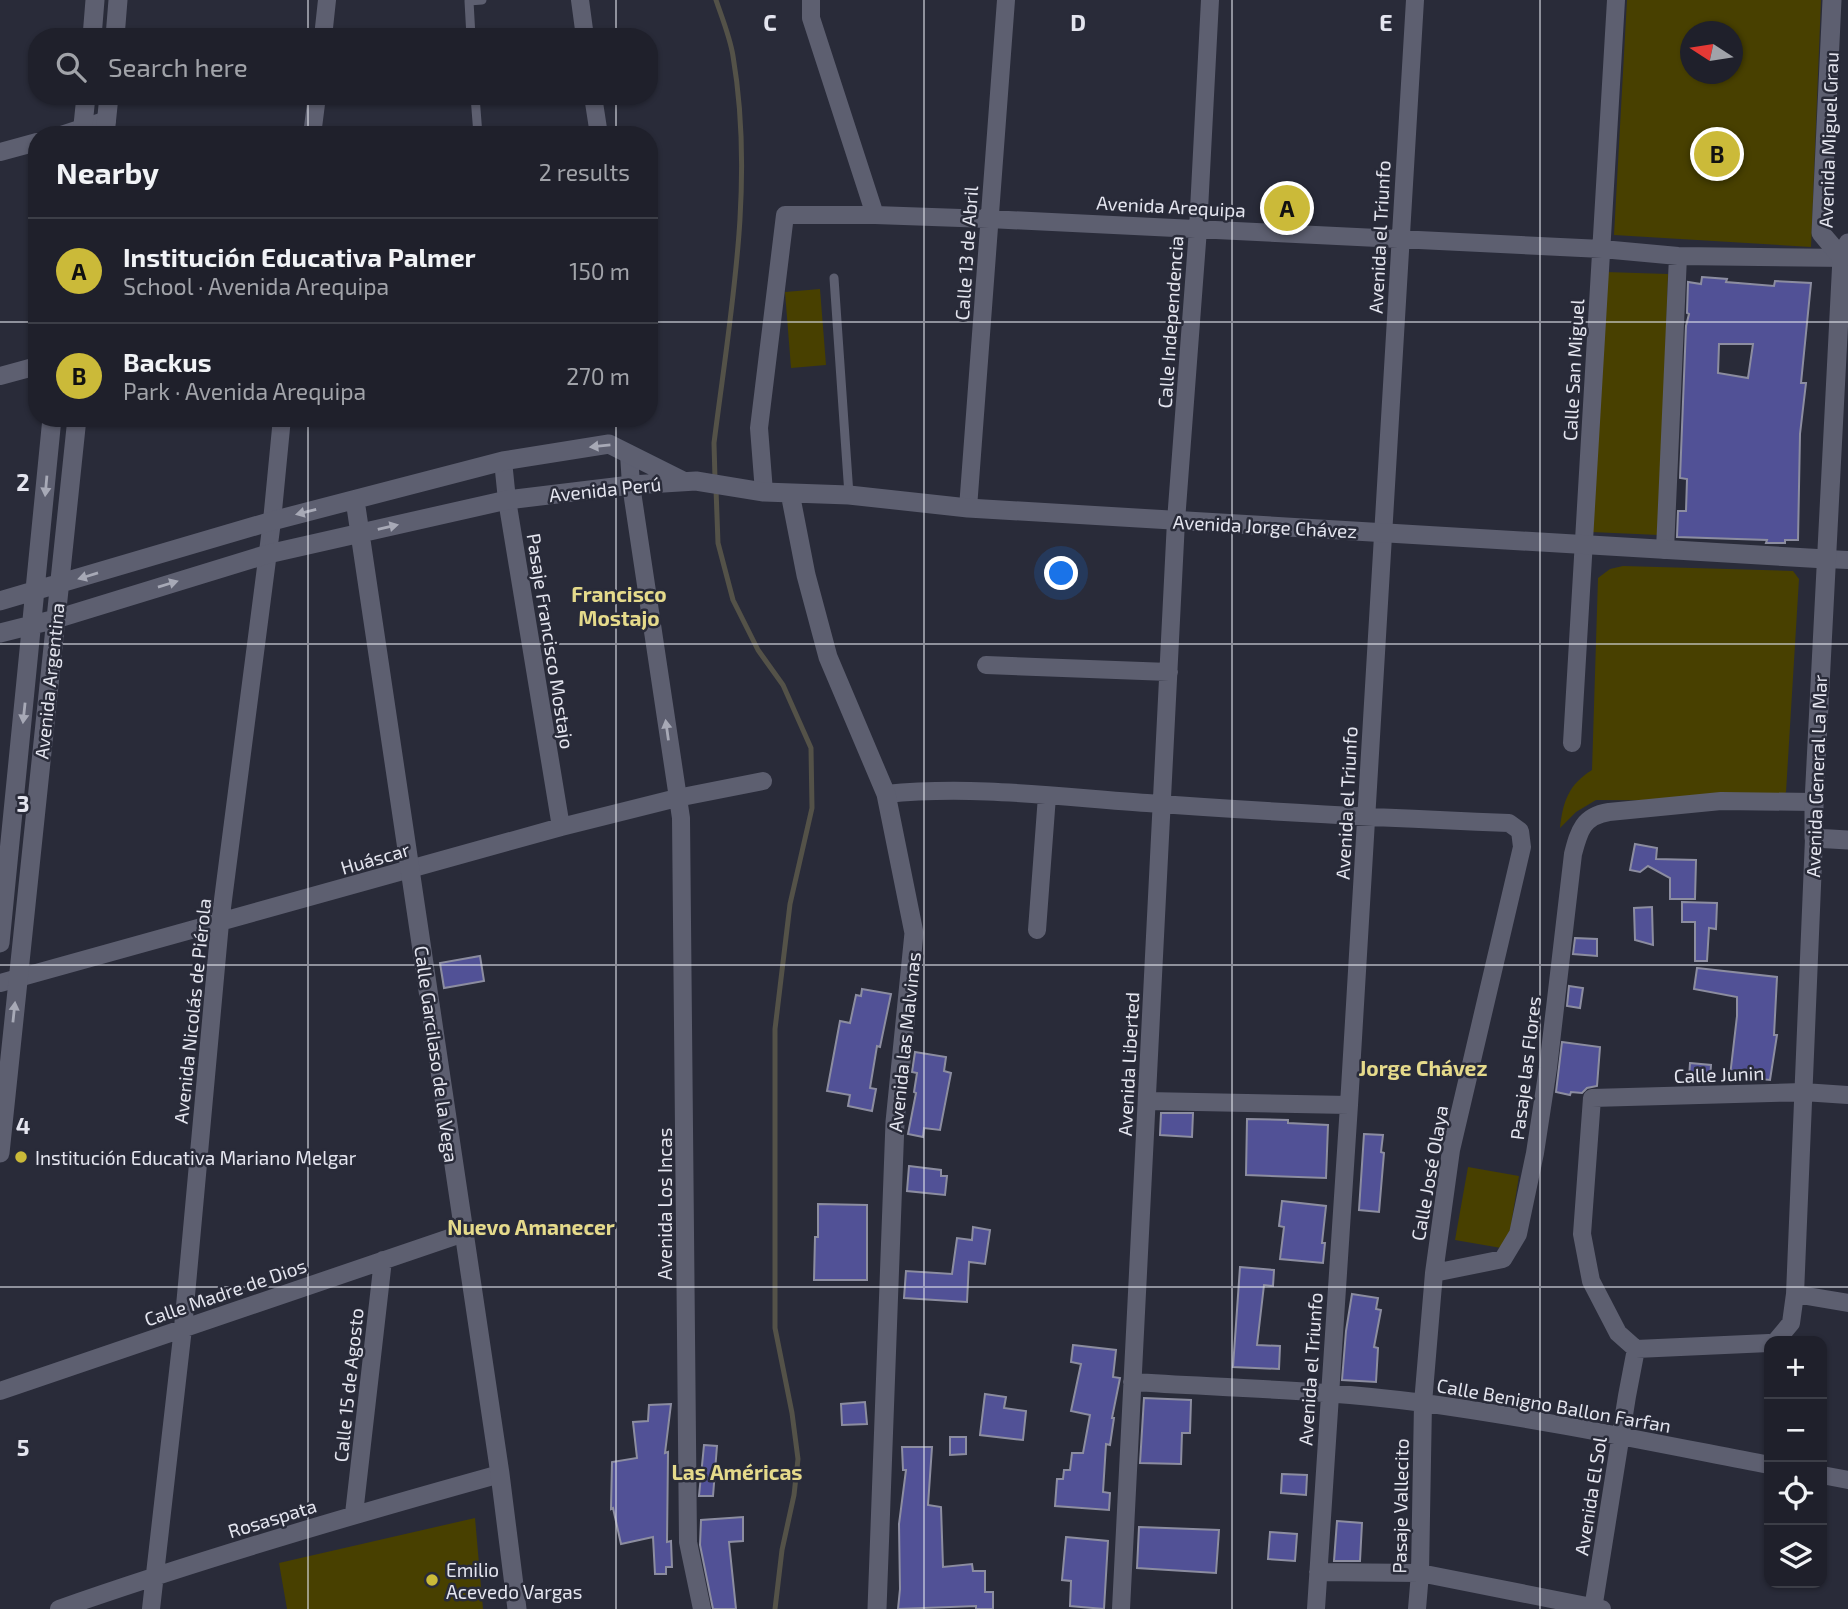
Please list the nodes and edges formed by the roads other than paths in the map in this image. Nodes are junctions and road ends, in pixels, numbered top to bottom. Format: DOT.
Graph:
graph roads {
  1 [pos="95,0"];
  2 [pos="118,0"];
  3 [pos="327,0"];
  4 [pos="481,0"];
  5 [pos="580,0"];
  6 [pos="811,0"];
  7 [pos="1006,0"];
  8 [pos="1210,0"];
  9 [pos="1415,0"];
  10 [pos="1616,0"];
  11 [pos="1832,0"];
  12 [pos="93,28"];
  13 [pos="116,28"];
  14 [pos="324,28"];
  15 [pos="470,28"];
  16 [pos="584,28"];
  17 [pos="85,105"];
  18 [pos="108,105"];
  19 [pos="316,105"];
  20 [pos="476,105"];
  21 [pos="594,105"];
  22 [pos="83,126"];
  23 [pos="106,126"];
  24 [pos="313,126"];
  25 [pos="477,126"];
  26 [pos="598,126"];
  27 [pos="28,144"];
  28 [pos="0,152"];
  29 [pos="875,215"];
  30 [pos="989,219"];
  31 [pos="1198,229"];
  32 [pos="1400,238"];
  33 [pos="1602,248"];
  34 [pos="1846,253"];
  35 [pos="1678,256"];
  36 [pos="834,278"];
  37 [pos="28,368"];
  38 [pos="0,376"];
  39 [pos="51,427"];
  40 [pos="76,427"];
  41 [pos="281,427"];
  42 [pos="629,454"];
  43 [pos="503,461"];
  44 [pos="690,481"];
  45 [pos="631,485"];
  46 [pos="756,490"];
  47 [pos="790,493"];
  48 [pos="849,495"];
  49 [pos="355,500"];
  50 [pos="507,500"];
  51 [pos="968,508"];
  52 [pos="272,520"];
  53 [pos="1176,521"];
  54 [pos="360,533"];
  55 [pos="1382,533"];
  56 [pos="1584,545"];
  57 [pos="1665,550"];
  58 [pos="268,554"];
  59 [pos="1826,559"];
  60 [pos="1848,560"];
  61 [pos="59,585"];
  62 [pos="37,592"];
  63 [pos="0,601"];
  64 [pos="56,619"];
  65 [pos="33,624"];
  66 [pos="0,633"];
  67 [pos="986,665"];
  68 [pos="1169,671"];
  69 [pos="1572,743"];
  70 [pos="763,781"];
  71 [pos="886,794"];
  72 [pos="1047,796"];
  73 [pos="677,798"];
  74 [pos="1814,803"];
  75 [pos="1163,804"];
  76 [pos="1366,817"];
  77 [pos="561,827"];
  78 [pos="1814,838"];
  79 [pos="1848,840"];
  80 [pos="410,870"];
  81 [pos="220,923"];
  82 [pos="1037,930"];
  83 [pos="0,943"];
  84 [pos="9,980"];
  85 [pos="1804,1092"];
  86 [pos="1848,1095"];
  87 [pos="1147,1101"];
  88 [pos="1349,1105"];
  89 [pos="0,1153"];
  90 [pos="464,1233"];
  91 [pos="383,1260"];
  92 [pos="1434,1273"];
  93 [pos="1795,1294"];
  94 [pos="1848,1303"];
  95 [pos="183,1328"];
  96 [pos="1780,1336"];
  97 [pos="1764,1343"];
  98 [pos="1636,1349"];
  99 [pos="1132,1382"];
  100 [pos="0,1391"];
  101 [pos="1330,1394"];
  102 [pos="1423,1403"];
  103 [pos="1620,1437"];
  104 [pos="1764,1464"];
  105 [pos="500,1474"];
  106 [pos="1827,1476"];
  107 [pos="1848,1480"];
  108 [pos="354,1514"];
  109 [pos="1318,1572"];
  110 [pos="1420,1573"];
  111 [pos="155,1576"];
  112 [pos="1596,1608"];
  113 [pos="59,1609"];
  114 [pos="152,1609"];
  115 [pos="517,1609"];
  116 [pos="702,1609"];
  117 [pos="877,1609"];
  118 [pos="1121,1609"];
  119 [pos="1316,1609"];
  120 [pos="1417,1609"];
  1 -- 12 [label="street"];
  2 -- 13 [label="street"];
  3 -- 14 [label="street"];
  4 -- 15 [label="lane"];
  5 -- 16 [label="street"];
  6 -- 29 [label="street"];
  7 -- 30 [label="street, Calle 13 de Abril"];
  8 -- 31 [label="street, Calle Independencia"];
  9 -- 32 [label="street, Avenida el Triunfo"];
  10 -- 33 [label="street, Calle San Miguel"];
  11 -- 34 [label="street, Avenida Miguel Grau"];
  17 -- 22 [label="street"];
  18 -- 23 [label="street"];
  19 -- 24 [label="street"];
  20 -- 25 [label="lane"];
  21 -- 26 [label="street"];
  27 -- 28 [label="street"];
  29 -- 30 [label="street, Avenida Arequipa"];
  29 -- 46 [label="street, Avenida Arequipa"];
  30 -- 31 [label="street, Avenida Arequipa"];
  30 -- 51 [label="street, Calle 13 de Abril"];
  31 -- 32 [label="street, Avenida Arequipa"];
  31 -- 53 [label="street, Calle Independencia"];
  32 -- 33 [label="street, Avenida Arequipa"];
  32 -- 55 [label="street, Avenida el Triunfo"];
  33 -- 35 [label="street, Avenida Arequipa"];
  33 -- 56 [label="street, Calle San Miguel"];
  34 -- 35 [label="street, Avenida Arequipa"];
  34 -- 59 [label="street, Avenida General La Mar"];
  35 -- 57 [label="street"];
  36 -- 48 [label="lane"];
  37 -- 38 [label="street"];
  39 -- 62 [label="street, Avenida Argentina, one-way"];
  40 -- 61 [label="street, Avenida Argentina"];
  41 -- 52 [label="street, Avenida Nicolás de Piérola"];
  42 -- 43 [label="street, Avenida Perú, one-way"];
  42 -- 44 [label="street, Avenida Perú"];
  42 -- 45 [label="street, Avenida Los Incas"];
  43 -- 49 [label="street, Avenida Perú"];
  43 -- 50 [label="street, Pasaje Francisco Mostajo"];
  44 -- 45 [label="street, Avenida Perú"];
  44 -- 46 [label="street, Avenida Jorge Chávez"];
  45 -- 50 [label="street, Avenida Perú"];
  73 -- 45 [label="street, Avenida Los Incas, one-way"];
  46 -- 47 [label="street, Avenida Jorge Chávez"];
  47 -- 48 [label="street, Avenida Jorge Chávez"];
  47 -- 71 [label="street, Avenida las Malvinas"];
  48 -- 51 [label="street, Avenida Jorge Chávez"];
  49 -- 52 [label="street, Avenida Perú, one-way"];
  49 -- 54 [label="street, Calle Garcilaso de la Vega"];
  54 -- 50 [label="street, Avenida Perú, one-way"];
  50 -- 77 [label="street, Pasaje Francisco Mostajo"];
  51 -- 53 [label="street, Avenida Jorge Chávez"];
  52 -- 58 [label="street, Avenida Nicolás de Piérola"];
  52 -- 61 [label="street, Avenida Perú, one-way"];
  53 -- 55 [label="street, Avenida Jorge Chávez"];
  53 -- 68 [label="street, Avenida Liberted"];
  54 -- 58 [label="street, Avenida Perú"];
  54 -- 80 [label="street, Calle Garcilaso de la Vega"];
  55 -- 56 [label="street, Avenida Jorge Chávez"];
  55 -- 76 [label="street, Avenida el Triunfo"];
  56 -- 57 [label="street, Avenida Jorge Chávez"];
  56 -- 69 [label="street, Calle San Miguel"];
  57 -- 59 [label="street, Avenida Jorge Chávez"];
  64 -- 58 [label="street, Avenida Perú, one-way"];
  58 -- 81 [label="street, Avenida Nicolás de Piérola"];
  59 -- 60 [label="street, Avenida Jorge Chávez"];
  59 -- 74 [label="street, Avenida General La Mar"];
  61 -- 62 [label="street, Avenida Perú"];
  61 -- 64 [label="street, Avenida Argentina"];
  62 -- 63 [label="street, Avenida Perú"];
  62 -- 65 [label="street, Avenida Argentina"];
  64 -- 65 [label="street, Avenida Perú"];
  64 -- 84 [label="street, Avenida Argentina"];
  65 -- 66 [label="street, Avenida Perú"];
  65 -- 83 [label="street, Avenida Argentina, one-way"];
  67 -- 68 [label="street"];
  68 -- 75 [label="street, Avenida Liberted"];
  70 -- 73 [label="street, Huáscar"];
  71 -- 72 [label="street"];
  71 -- 117 [label="street, Avenida las Malvinas"];
  72 -- 75 [label="street"];
  72 -- 82 [label="street"];
  73 -- 77 [label="street, Huáscar"];
  73 -- 116 [label="street, Avenida Los Incas"];
  74 -- 78 [label="street, Avenida General La Mar"];
  74 -- 92 [label="street, Pasaje las Flores"];
  75 -- 76 [label="street"];
  75 -- 87 [label="street, Avenida Liberted"];
  76 -- 88 [label="street, Avenida el Triunfo"];
  76 -- 92 [label="street, Calle José Olaya"];
  77 -- 80 [label="street, Huáscar"];
  78 -- 79 [label="street"];
  78 -- 85 [label="street, Avenida General La Mar"];
  80 -- 81 [label="street, Huáscar"];
  80 -- 90 [label="street, Calle Garcilaso de la Vega"];
  81 -- 84 [label="street, Huáscar"];
  81 -- 95 [label="street, Avenida Nicolás de Piérola"];
  89 -- 84 [label="street, Avenida Argentina, one-way"];
  85 -- 86 [label="street, Calle Junin"];
  85 -- 93 [label="street, Avenida General La Mar"];
  85 -- 98 [label="street, Calle Junin"];
  87 -- 88 [label="street"];
  87 -- 99 [label="street, Avenida Liberted"];
  88 -- 101 [label="street, Avenida el Triunfo"];
  90 -- 91 [label="street, Calle Madre de Dios"];
  90 -- 105 [label="street, Calle Garcilaso de la Vega"];
  91 -- 95 [label="street, Calle Madre de Dios"];
  91 -- 108 [label="street, Calle 15 de Agosto"];
  92 -- 102 [label="street, Calle José Olaya"];
  93 -- 94 [label="street"];
  93 -- 96 [label="street, Avenida General La Mar"];
  95 -- 100 [label="street, Calle Madre de Dios"];
  95 -- 111 [label="street, Avenida Nicolás de Piérola"];
  97 -- 98 [label="street"];
  98 -- 103 [label="street, Avenida El Sol"];
  99 -- 101 [label="street, Calle Benigno Ballon Farfan"];
  99 -- 118 [label="street, Avenida Liberted"];
  101 -- 102 [label="street, Calle Benigno Ballon Farfan"];
  101 -- 109 [label="street, Avenida el Triunfo"];
  102 -- 103 [label="street, Calle Benigno Ballon Farfan"];
  102 -- 110 [label="street, Pasaje Vallecito"];
  103 -- 104 [label="street, Calle Benigno Ballon Farfan"];
  103 -- 112 [label="street, Avenida El Sol"];
  105 -- 108 [label="street, Rosaspata"];
  105 -- 115 [label="street, Calle Garcilaso de la Vega"];
  106 -- 107 [label="street"];
  108 -- 111 [label="street, Rosaspata"];
  109 -- 110 [label="street"];
  109 -- 119 [label="street, Avenida el Triunfo"];
  110 -- 112 [label="street"];
  110 -- 120 [label="street, Pasaje Vallecito"];
  111 -- 113 [label="street, Rosaspata"];
  111 -- 114 [label="street, Avenida Nicolás de Piérola"];
}
